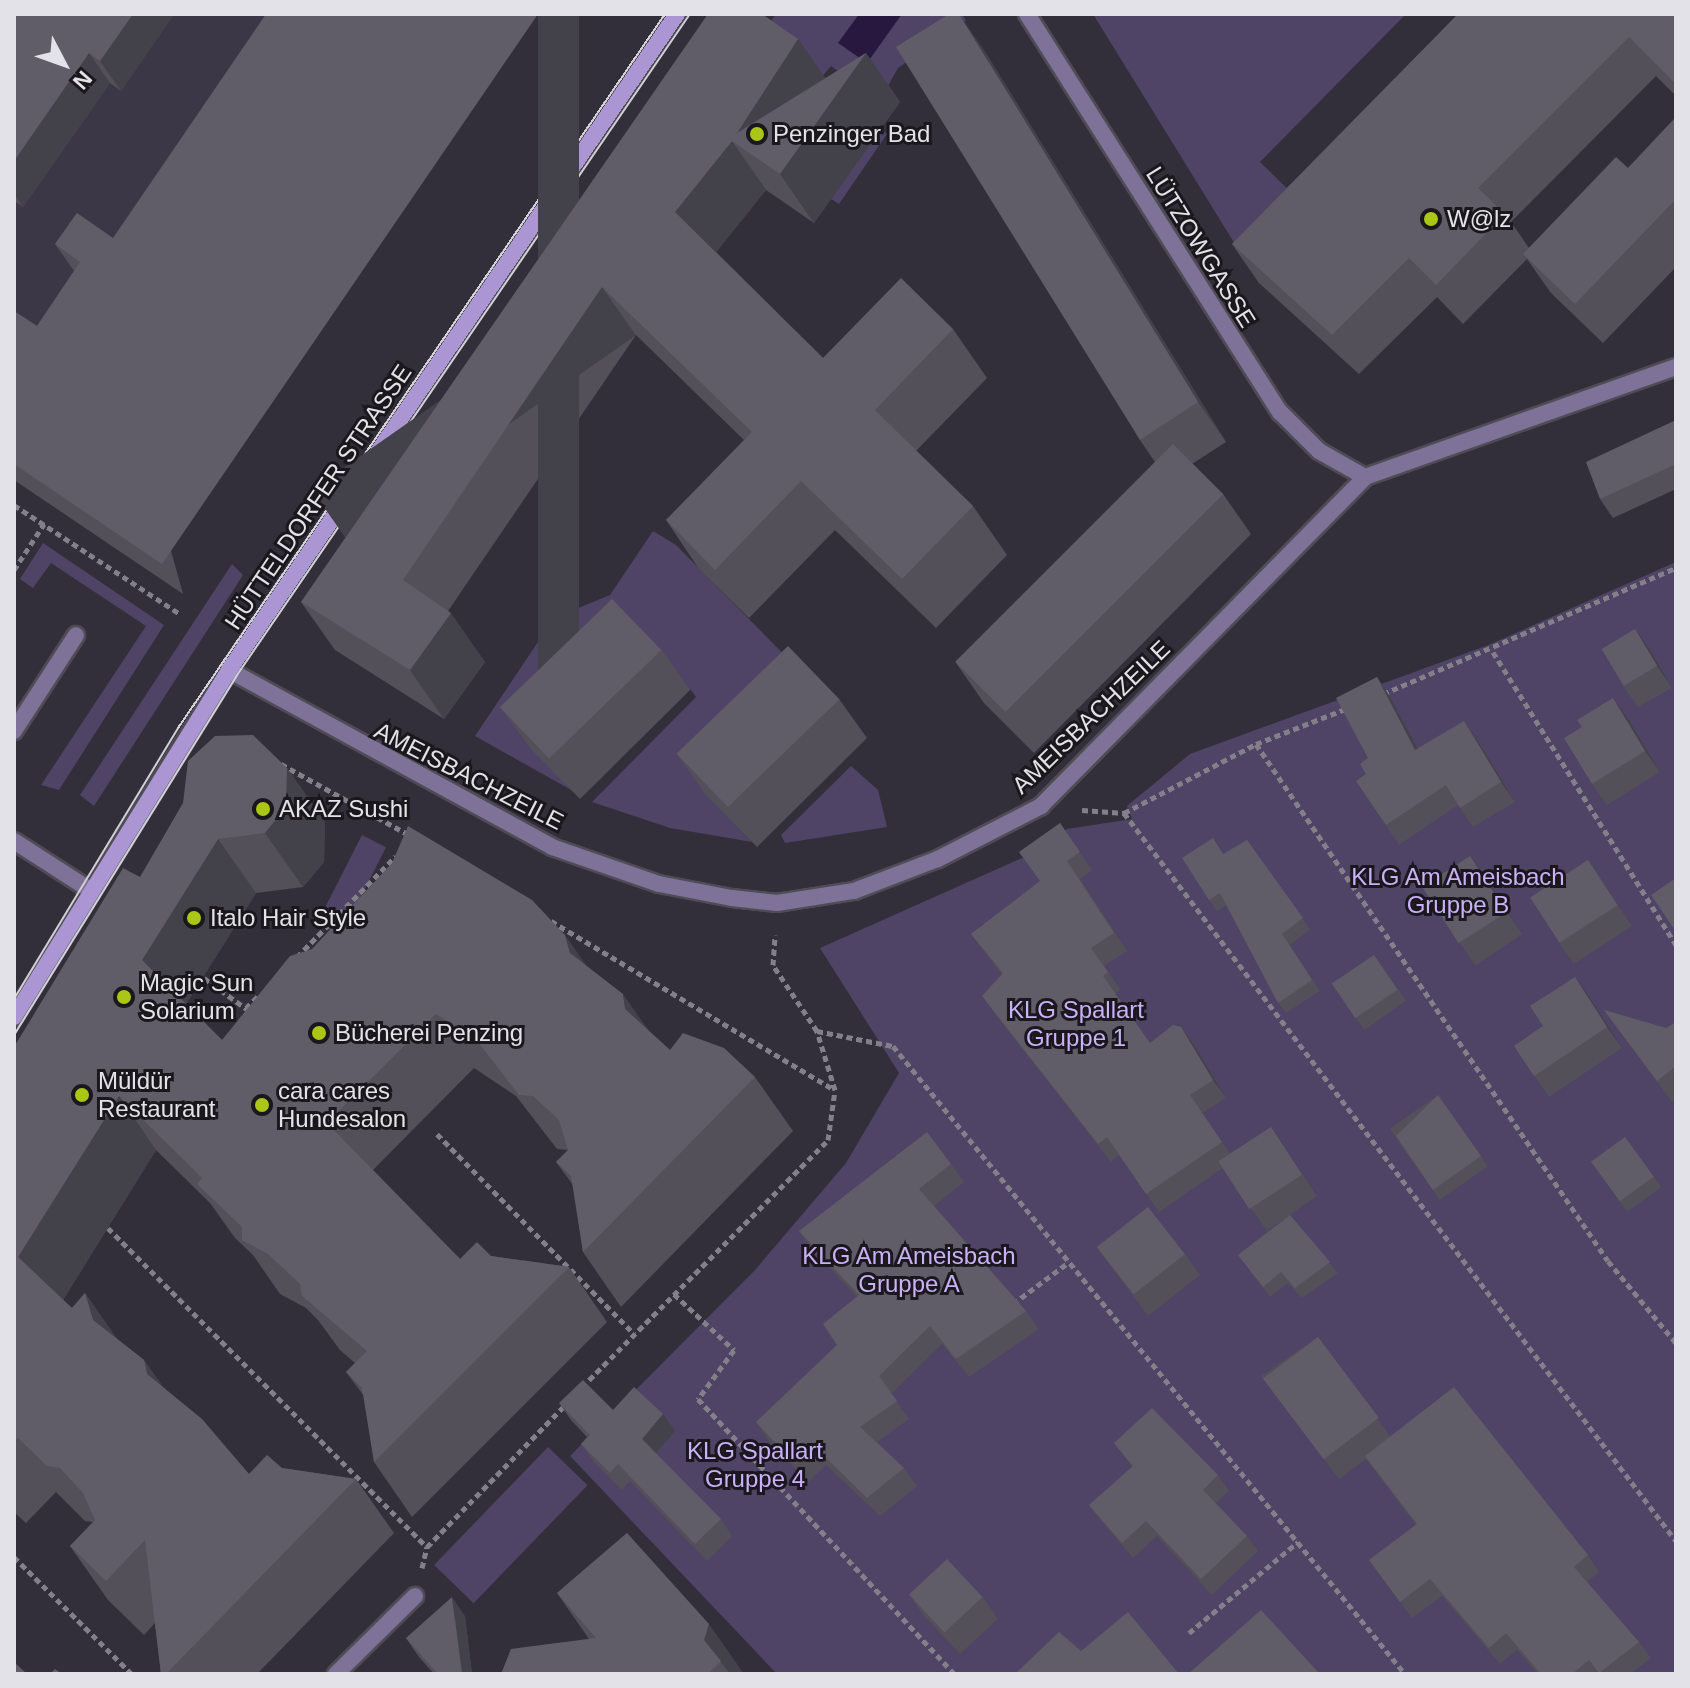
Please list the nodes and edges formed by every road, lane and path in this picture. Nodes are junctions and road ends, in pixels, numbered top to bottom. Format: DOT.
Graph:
graph roads {
  1 [pos="677,14"];
  2 [pos="1027,14"];
  3 [pos="1676,367"];
  4 [pos="1365,477"];
  5 [pos="14,505"];
  6 [pos="44,524"];
  7 [pos="1676,568"];
  8 [pos="14,570"];
  9 [pos="180,614"];
  10 [pos="76,635"];
  11 [pos="1493,652"];
  12 [pos="229,670"];
  13 [pos="1374,698"];
  14 [pos="1360,704"];
  15 [pos="14,731"];
  16 [pos="1256,744"];
  17 [pos="270,757"];
  18 [pos="1041,806"];
  19 [pos="1124,813"];
  20 [pos="14,841"];
  21 [pos="90,890"];
  22 [pos="777,903"];
  23 [pos="537,913"];
  24 [pos="1676,945"];
  25 [pos="291,963"];
  26 [pos="204,978"];
  27 [pos="268,986"];
  28 [pos="246,1008"];
  29 [pos="14,1017"];
  30 [pos="254,1017"];
  31 [pos="817,1031"];
  32 [pos="835,1090"];
  33 [pos="437,1134"];
  34 [pos="108,1228"];
  35 [pos="1069,1261"];
  36 [pos="674,1294"];
  37 [pos="1008,1309"];
  38 [pos="634,1334"];
  39 [pos="1676,1343"];
  40 [pos="1676,1541"];
  41 [pos="1298,1542"];
  42 [pos="427,1547"];
  43 [pos="14,1557"];
  44 [pos="415,1596"];
  45 [pos="1189,1633"];
  46 [pos="132,1674"];
  47 [pos="336,1674"];
  48 [pos="954,1674"];
  49 [pos="1405,1674"];
  1 -- 12 [label="main road, HÜTTELDORFER STRASSE"];
  2 -- 4 [label="street, LÜTZOWGASSE"];
  3 -- 4 [label="street, AMEISBACHZEILE"];
  4 -- 18 [label="street, AMEISBACHZEILE"];
  5 -- 6 [label="path"];
  6 -- 8 [label="path"];
  6 -- 9 [label="path"];
  7 -- 11 [label="path"];
  10 -- 15 [label="street"];
  11 -- 13 [label="path"];
  11 -- 24 [label="path"];
  12 -- 21 [label="main road, HÜTTELDORFER STRASSE"];
  12 -- 22 [label="street, AMEISBACHZEILE"];
  14 -- 16 [label="path"];
  16 -- 19 [label="path"];
  16 -- 39 [label="path"];
  17 -- 25 [label="path"];
  18 -- 19 [label="path"];
  18 -- 22 [label="street, AMEISBACHZEILE"];
  19 -- 40 [label="path"];
  20 -- 21 [label="street"];
  21 -- 29 [label="main road, HÜTTELDORFER STRASSE"];
  22 -- 31 [label="path"];
  23 -- 32 [label="path"];
  26 -- 28 [label="path"];
  27 -- 28 [label="path"];
  28 -- 30 [label="path"];
  31 -- 32 [label="path"];
  31 -- 35 [label="path"];
  32 -- 36 [label="path"];
  33 -- 38 [label="path"];
  34 -- 42 [label="path"];
  35 -- 37 [label="path"];
  35 -- 41 [label="path"];
  36 -- 38 [label="path"];
  36 -- 48 [label="path"];
  38 -- 42 [label="path"];
  41 -- 45 [label="path"];
  41 -- 49 [label="path"];
  42 -- 44 [label="path"];
  43 -- 46 [label="path"];
  44 -- 47 [label="street"];
}
